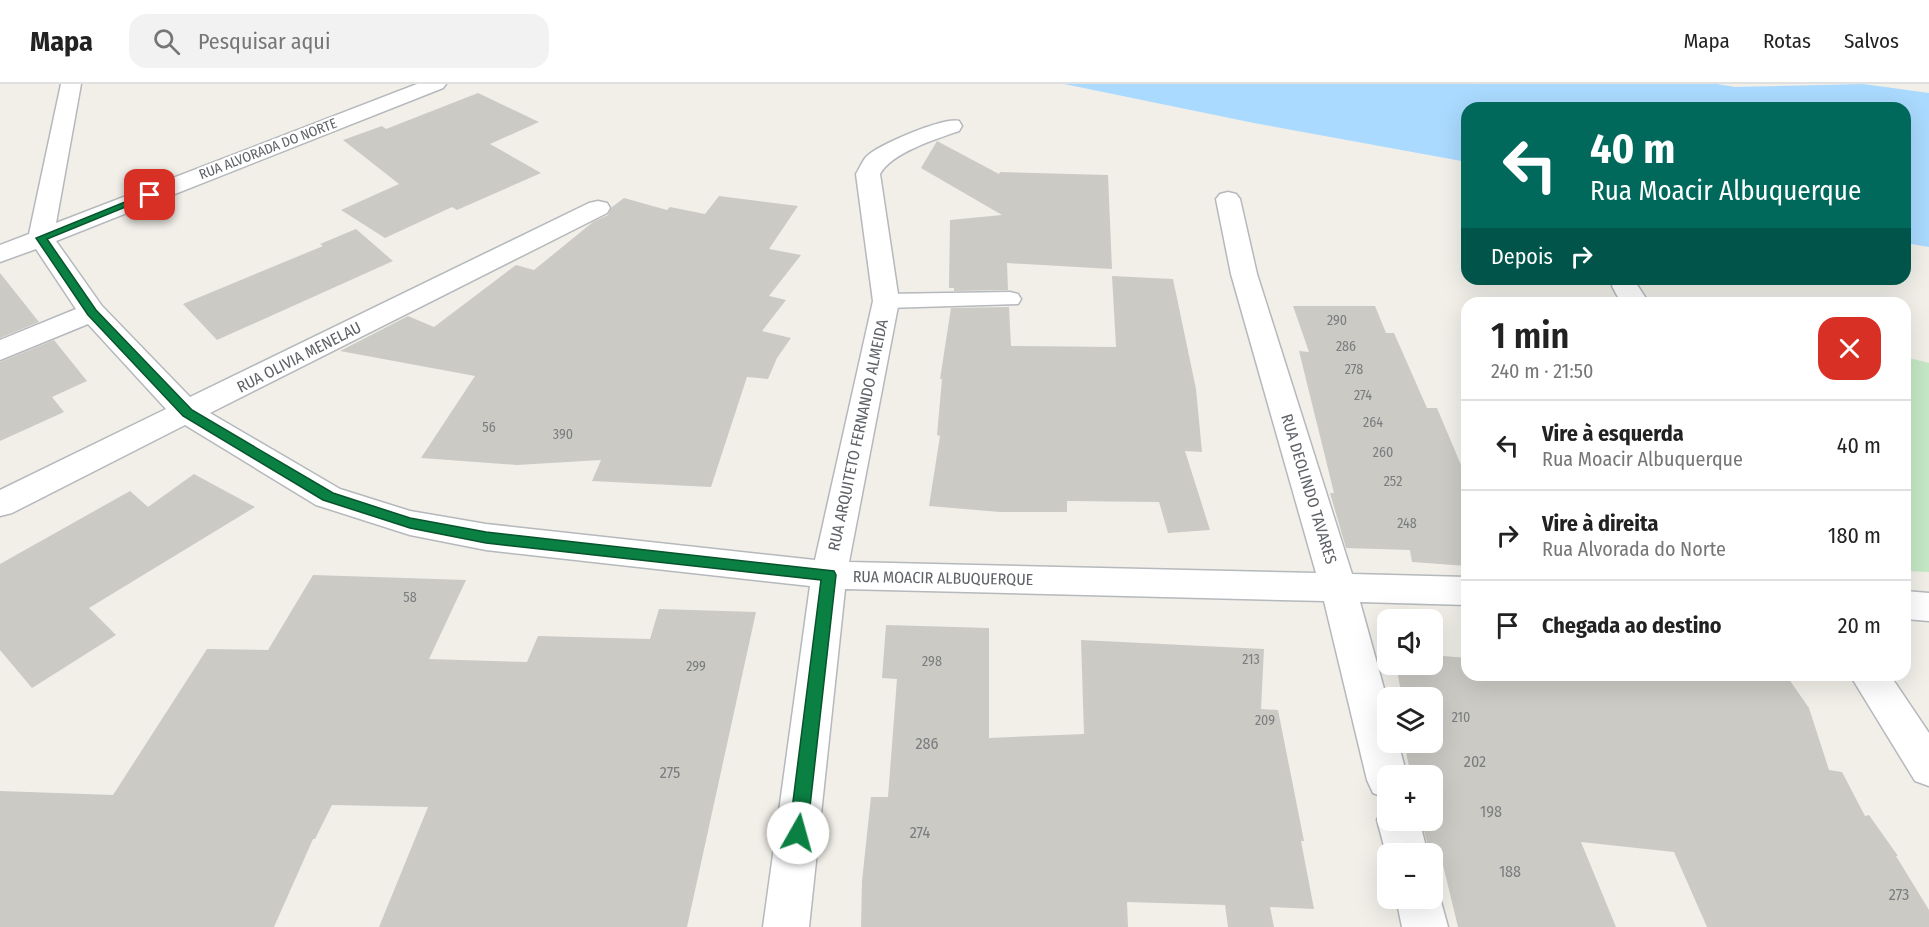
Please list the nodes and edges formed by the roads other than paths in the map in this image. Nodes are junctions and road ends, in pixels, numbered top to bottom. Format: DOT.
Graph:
graph roads {
  1 [pos="70,84"];
  2 [pos="436,84"];
  3 [pos="951,126"];
  4 [pos="1228,199"];
  5 [pos="598,208"];
  6 [pos="14,246"];
  7 [pos="1010,299"];
  8 [pos="886,301"];
  9 [pos="92,312"];
  10 [pos="0,351"];
  11 [pos="188,413"];
  12 [pos="0,504"];
  13 [pos="829,575"];
  14 [pos="1338,587"];
  15 [pos="1461,591"];
  16 [pos="1911,606"];
  17 [pos="1929,607"];
  18 [pos="1873,681"];
  19 [pos="1384,765"];
  20 [pos="1929,768"];
  21 [pos="1421,909"];
  22 [pos="786,927"];
  23 [pos="1425,927"];
  1 -- 6 [label="street"];
  2 -- 6 [label="street, RUA ALVORADA DO NORTE"];
  3 -- 8 [label="street, RUA ARQUITETO FERNANDO ALMEIDA"];
  4 -- 14 [label="street, RUA DEOLINDO TAVARES"];
  5 -- 11 [label="street, RUA OLIVIA MENELAU"];
  6 -- 9 [label="street, RUA MOACIR ALBUQUERQUE"];
  7 -- 8 [label="lane, RUA ARQUITETO FERNANDO ALMEIDA"];
  8 -- 13 [label="street, RUA ARQUITETO FERNANDO ALMEIDA"];
  9 -- 10 [label="street"];
  9 -- 11 [label="street, RUA MOACIR ALBUQUERQUE"];
  11 -- 12 [label="street, RUA OLIVIA MENELAU"];
  11 -- 13 [label="street, RUA MOACIR ALBUQUERQUE"];
  13 -- 14 [label="street, RUA MOACIR ALBUQUERQUE"];
  13 -- 22 [label="street, RUA ARQUITETO FERNANDO ALMEIDA"];
  14 -- 15 [label="street, RUA MOACIR ALBUQUERQUE"];
  14 -- 19 [label="street, RUA DEOLINDO TAVARES"];
  16 -- 17 [label="street"];
  18 -- 20 [label="street"];
  21 -- 23 [label="street"];
}
